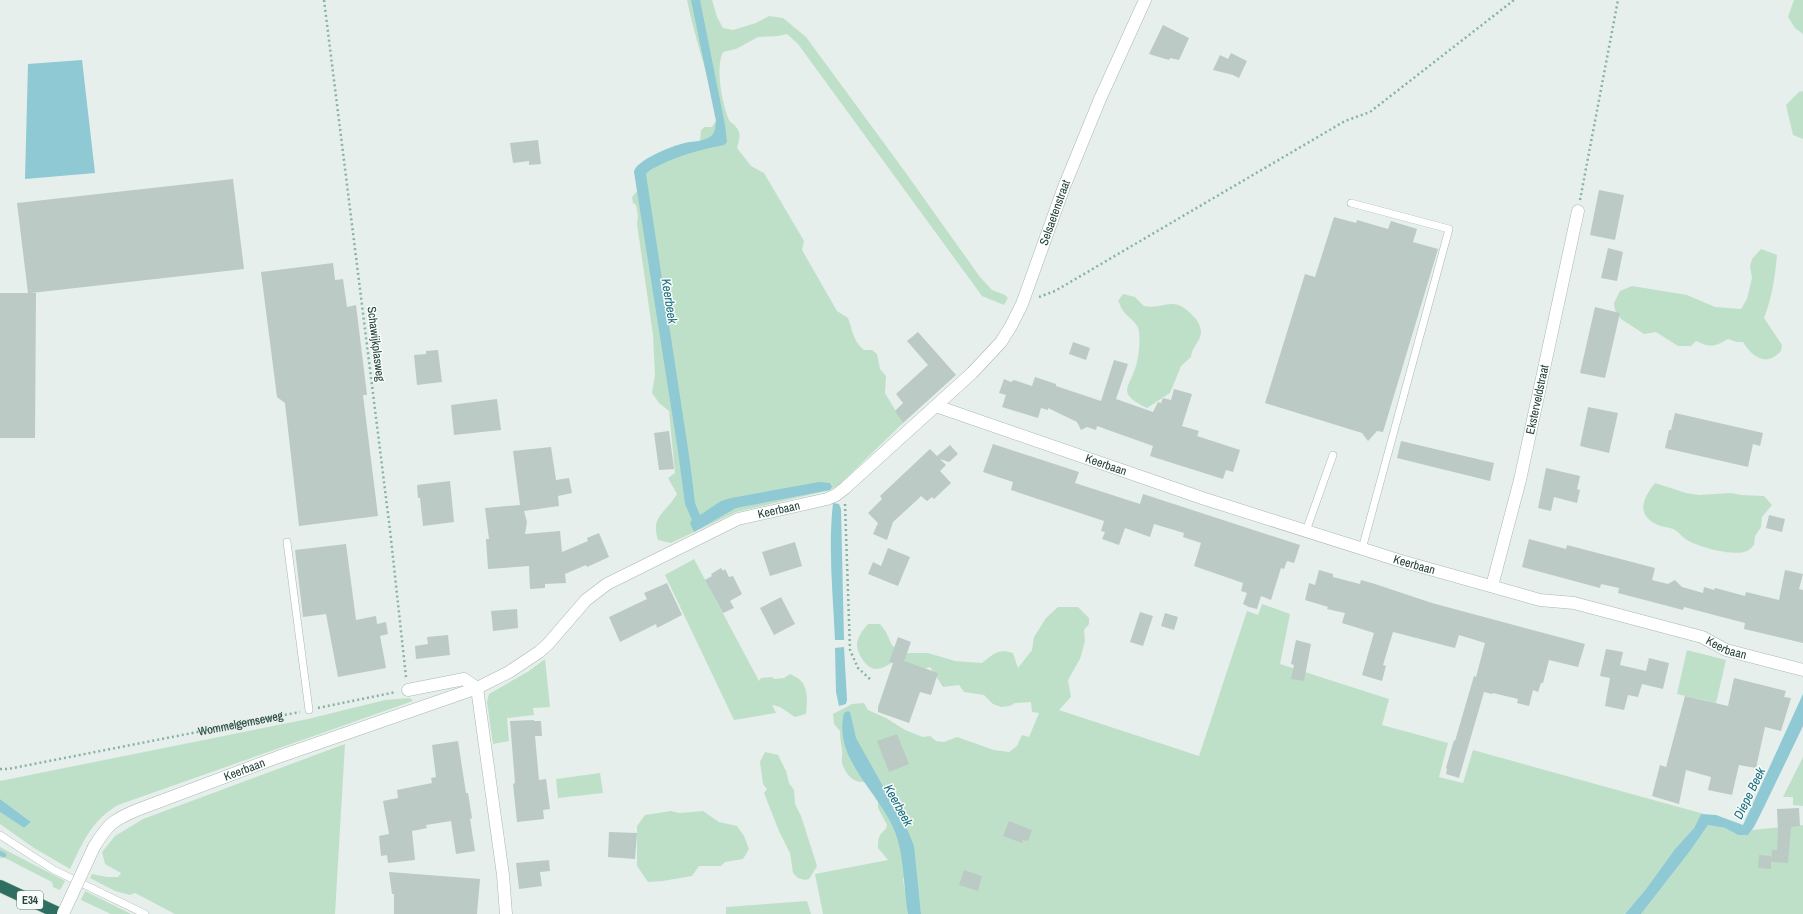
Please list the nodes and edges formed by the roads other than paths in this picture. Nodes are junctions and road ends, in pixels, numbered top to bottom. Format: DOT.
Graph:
graph roads {
  1 [pos="1145,0"];
  2 [pos="1351,203"];
  3 [pos="1578,211"];
  4 [pos="936,406"];
  5 [pos="1333,455"];
  6 [pos="1306,531"];
  7 [pos="287,542"];
  8 [pos="1362,549"];
  9 [pos="1492,586"];
  10 [pos="1803,670"];
  11 [pos="477,688"];
  12 [pos="408,690"];
  13 [pos="309,710"];
  14 [pos="0,835"];
  15 [pos="0,886"];
  16 [pos="62,914"];
  17 [pos="145,914"];
  18 [pos="506,914"];
  1 -- 4 [label="street, Selsaetenstraat"];
  2 -- 8 [label="lane"];
  3 -- 9 [label="street, Eksterveldstraat"];
  4 -- 6 [label="street, Keerbaan"];
  4 -- 11 [label="street, Keerbaan"];
  5 -- 6 [label="lane"];
  6 -- 8 [label="street, Keerbaan"];
  7 -- 13 [label="lane"];
  8 -- 9 [label="street, Keerbaan"];
  9 -- 10 [label="street, Keerbaan"];
  11 -- 12 [label="street"];
  11 -- 16 [label="street, Keerbaan, bridge"];
  11 -- 18 [label="street"];
  14 -- 17 [label="lane"];
  15 -- 16 [label="highway, E34"];
}
